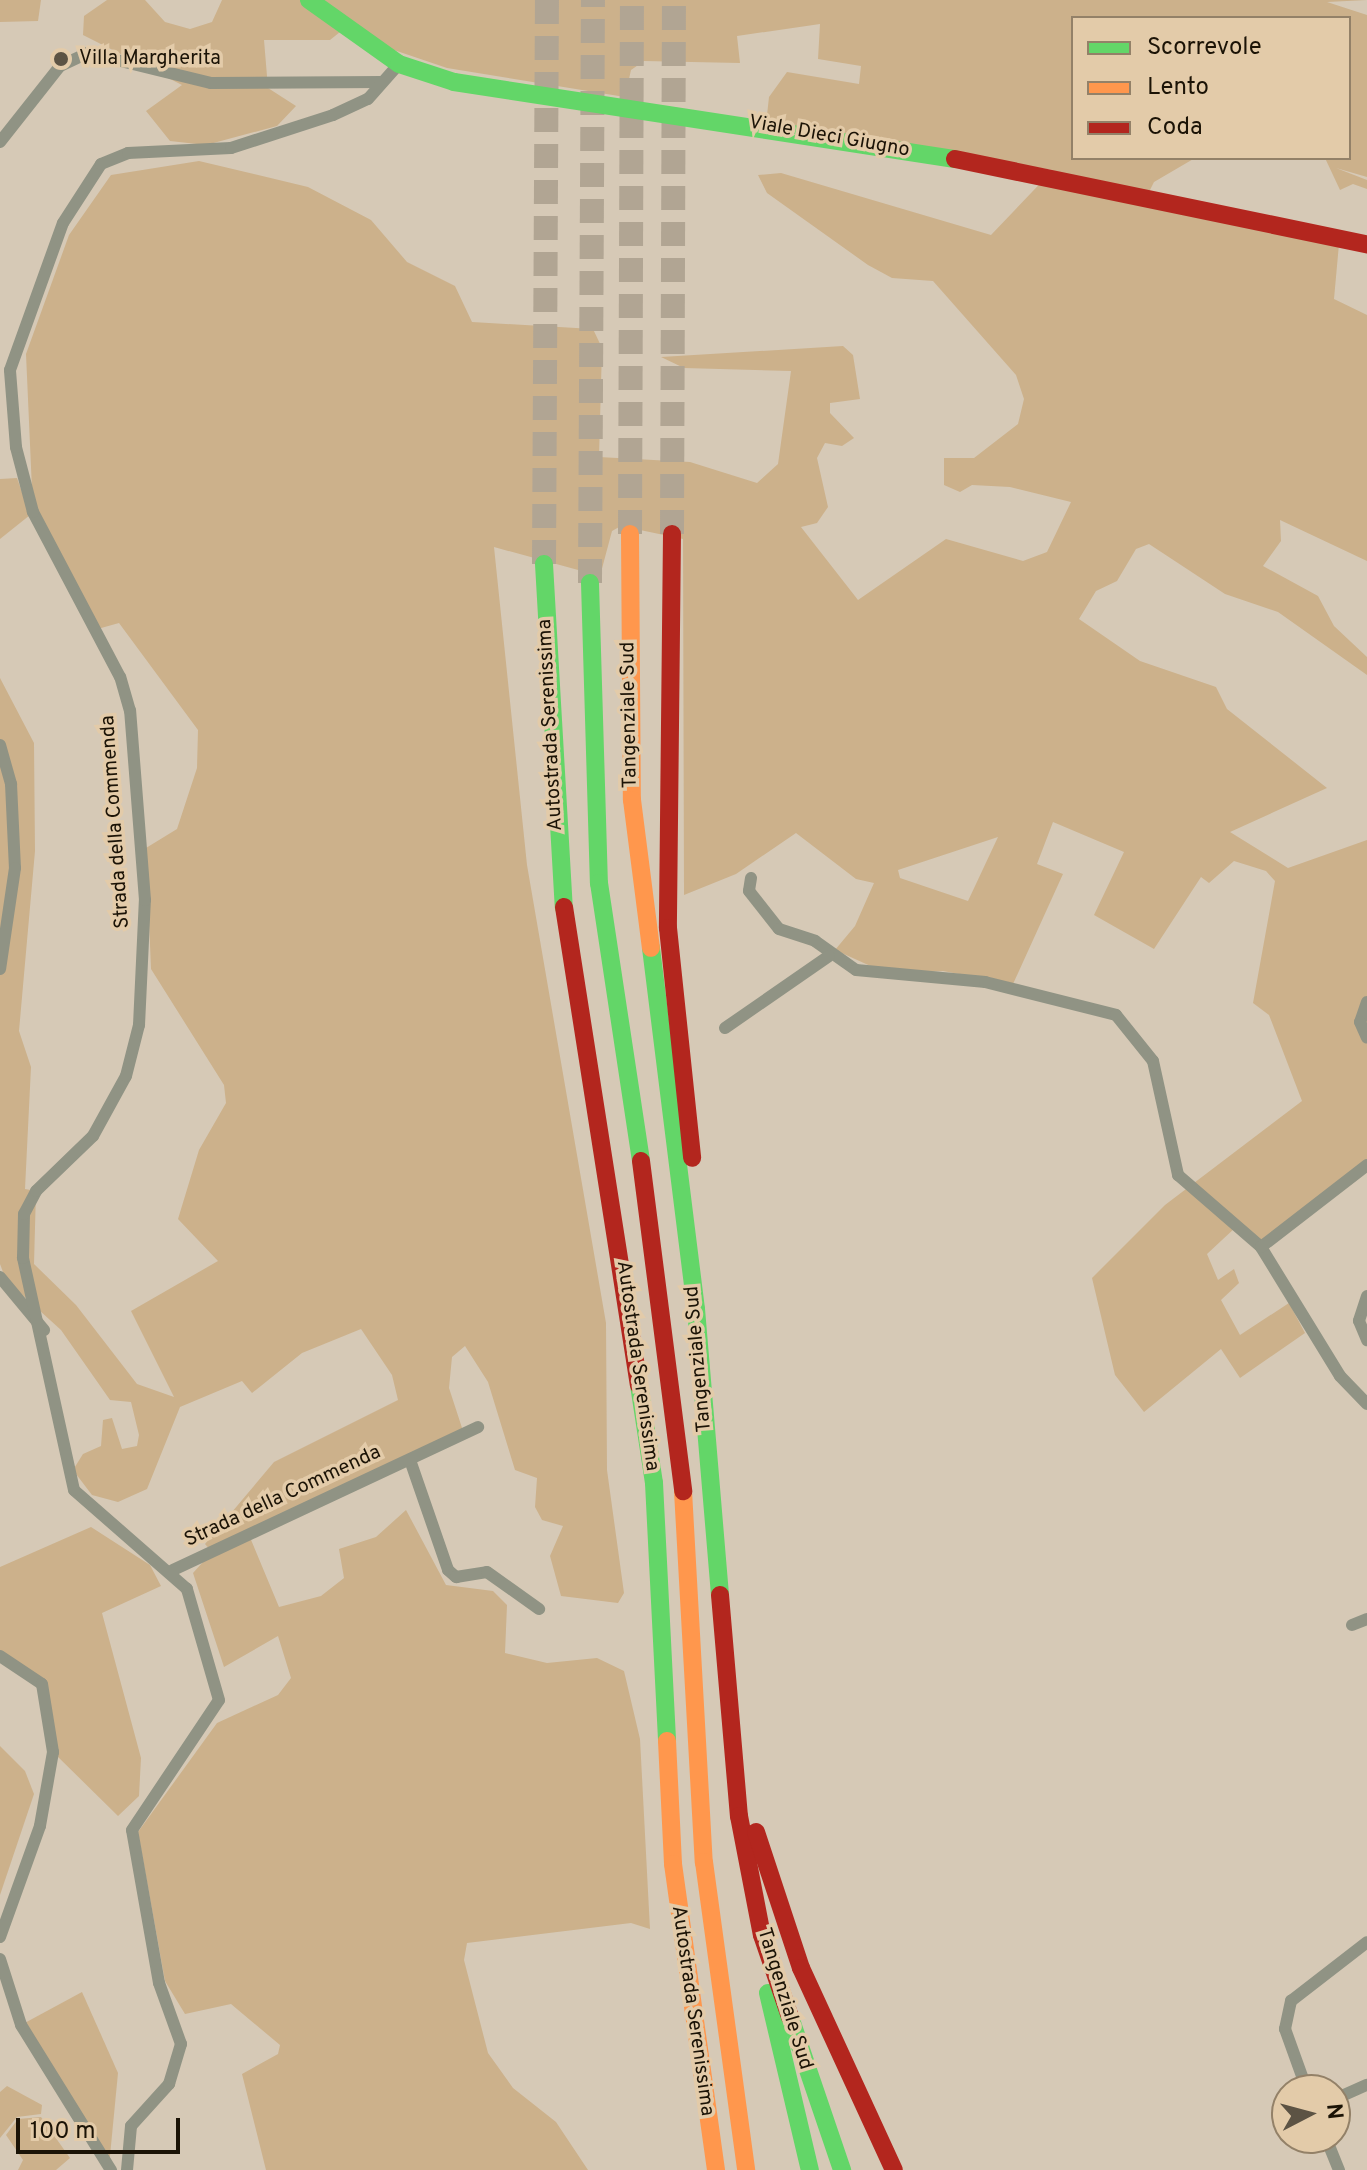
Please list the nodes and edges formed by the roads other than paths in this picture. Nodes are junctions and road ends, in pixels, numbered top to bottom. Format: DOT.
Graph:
graph roads {
  1 [pos="309,0"];
  2 [pos="399,64"];
  3 [pos="382,82"];
  4 [pos="0,142"];
  5 [pos="1367,244"];
  6 [pos="630,534"];
  7 [pos="672,534"];
  8 [pos="544,564"];
  9 [pos="590,583"];
  10 [pos="0,745"];
  11 [pos="751,878"];
  12 [pos="829,956"];
  13 [pos="0,969"];
  14 [pos="1367,1002"];
  15 [pos="725,1028"];
  16 [pos="1367,1038"];
  17 [pos="1367,1165"];
  18 [pos="1261,1247"];
  19 [pos="0,1277"];
  20 [pos="1367,1296"];
  21 [pos="44,1330"];
  22 [pos="1367,1340"];
  23 [pos="1367,1404"];
  24 [pos="478,1427"];
  25 [pos="410,1460"];
  26 [pos="173,1570"];
  27 [pos="539,1609"];
  28 [pos="1367,1619"];
  29 [pos="1352,1625"];
  30 [pos="0,1656"];
  31 [pos="756,1832"];
  32 [pos="762,1935"];
  33 [pos="0,1937"];
  34 [pos="1367,1942"];
  35 [pos="0,1959"];
  36 [pos="1301,2074"];
  37 [pos="111,2170"];
  38 [pos="127,2170"];
  39 [pos="716,2170"];
  40 [pos="746,2170"];
  41 [pos="810,2170"];
  42 [pos="842,2170"];
  43 [pos="858,2170"];
  44 [pos="894,2170"];
  1 -- 2 [label="main road, Viale Dieci Giugno"];
  2 -- 3 [label="street, Strada della Commenda"];
  2 -- 5 [label="main road, Viale Dieci Giugno"];
  3 -- 4 [label="street"];
  3 -- 21 [label="street, Strada della Commenda"];
  6 -- 32 [label="main road, Tangenziale Sud"];
  7 -- 31 [label="main road, Tangenziale Sud"];
  8 -- 39 [label="main road, Autostrada Serenissima"];
  9 -- 40 [label="main road, Autostrada Serenissima"];
  10 -- 13 [label="street"];
  11 -- 12 [label="street"];
  12 -- 15 [label="street"];
  12 -- 18 [label="street"];
  14 -- 16 [label="street"];
  17 -- 18 [label="street"];
  18 -- 23 [label="street"];
  19 -- 21 [label="street, Strada della Commenda"];
  20 -- 22 [label="street"];
  21 -- 26 [label="street, Strada della Commenda"];
  24 -- 25 [label="street, Strada della Commenda"];
  25 -- 26 [label="street, Strada della Commenda"];
  25 -- 27 [label="street, Strada della Commenda"];
  26 -- 38 [label="street, Strada della Commenda"];
  28 -- 29 [label="street"];
  30 -- 33 [label="street"];
  31 -- 43 [label="main road, Tangenziale Sud"];
  31 -- 44 [label="main road"];
  32 -- 41 [label="main road"];
  32 -- 42 [label="main road, Tangenziale Sud"];
  34 -- 36 [label="street"];
  35 -- 37 [label="street"];
}
